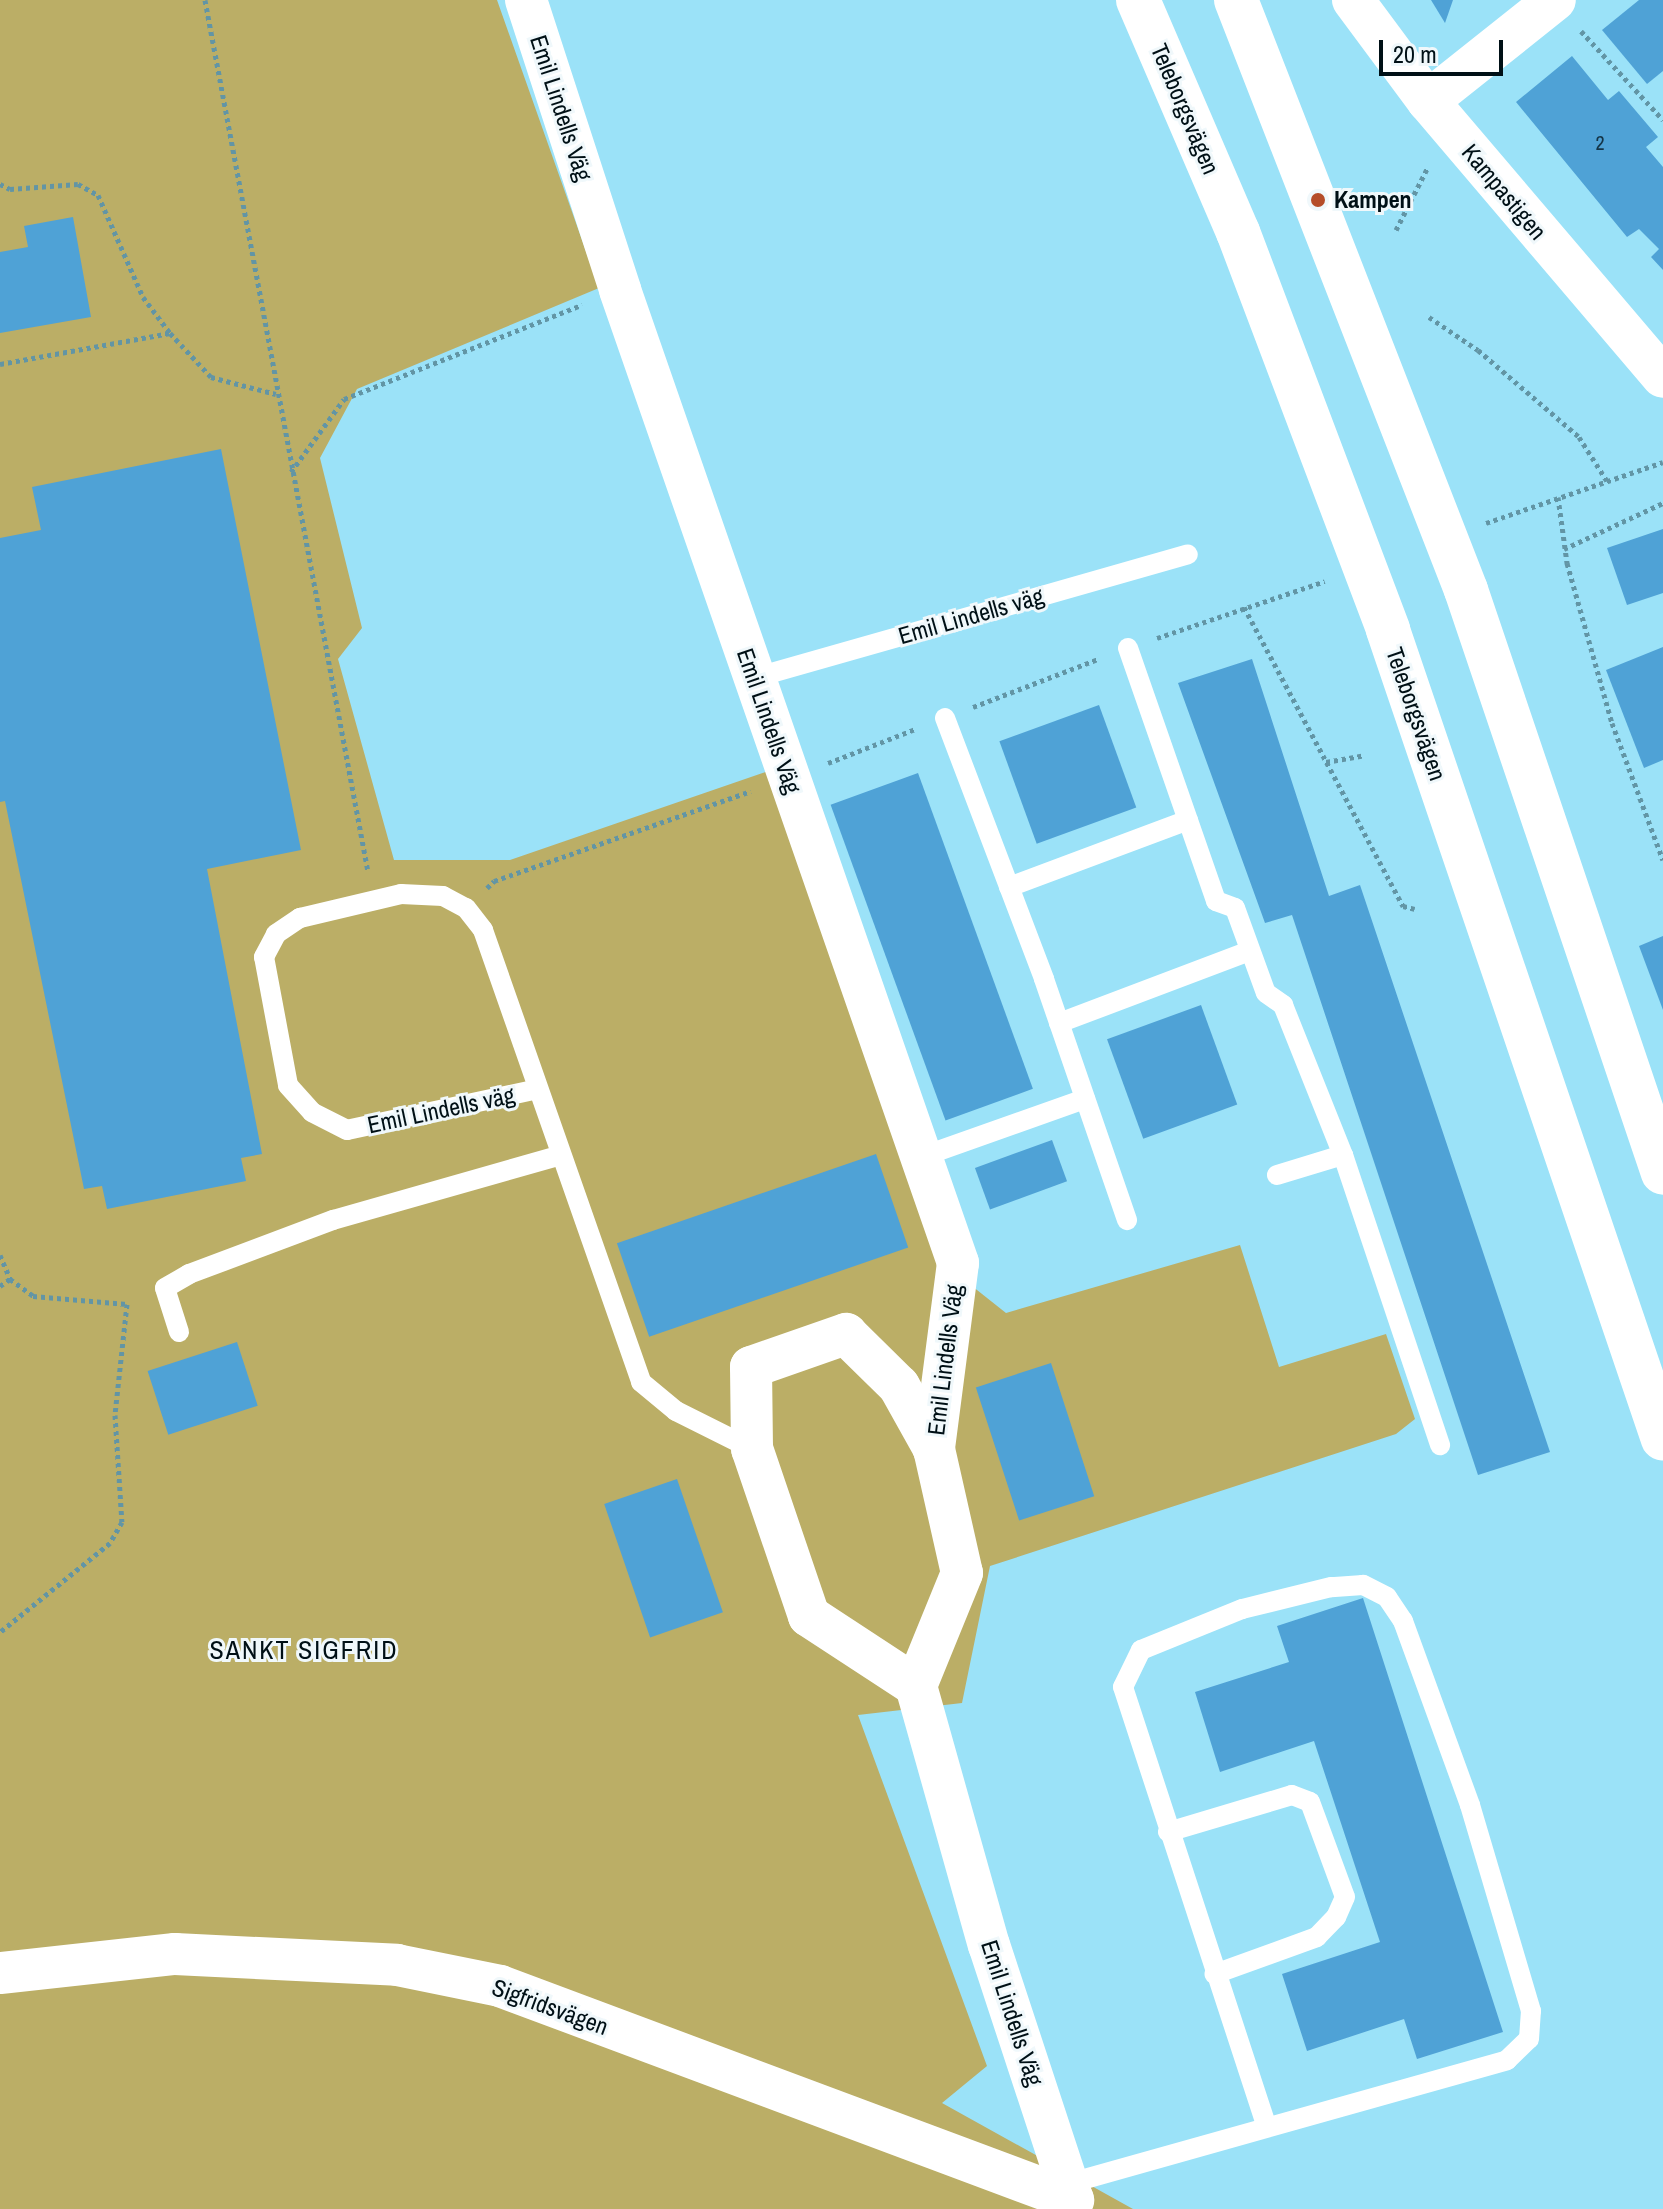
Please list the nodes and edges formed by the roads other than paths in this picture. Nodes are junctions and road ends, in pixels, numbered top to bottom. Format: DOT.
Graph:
graph roads {
  1 [pos="526,0"];
  2 [pos="1138,0"];
  3 [pos="1236,0"];
  4 [pos="1353,0"];
  5 [pos="1555,0"];
  6 [pos="1438,113"];
  7 [pos="1663,377"];
  8 [pos="1188,554"];
  9 [pos="1128,648"];
  10 [pos="754,678"];
  11 [pos="945,718"];
  12 [pos="1188,820"];
  13 [pos="1009,887"];
  14 [pos="1250,951"];
  15 [pos="1059,1023"];
  16 [pos="538,1089"];
  17 [pos="1085,1099"];
  18 [pos="561,1155"];
  19 [pos="1343,1155"];
  20 [pos="921,1157"];
  21 [pos="1663,1173"];
  22 [pos="1277,1175"];
  23 [pos="1127,1220"];
  24 [pos="179,1332"];
  25 [pos="1663,1439"];
  26 [pos="1440,1445"];
  27 [pos="752,1449"];
  28 [pos="934,1449"];
  29 [pos="916,1686"];
  30 [pos="1168,1832"];
  31 [pos="0,1973"];
  32 [pos="1215,1974"];
  33 [pos="1267,2127"];
  34 [pos="1070,2192"];
  35 [pos="1029,2196"];
  1 -- 10 [label="street, Emil Lindells Väg"];
  2 -- 25 [label="main road, Teleborgsvägen"];
  3 -- 21 [label="main road"];
  4 -- 6 [label="street, Kampastigen"];
  5 -- 6 [label="street"];
  6 -- 7 [label="street, Kampastigen"];
  8 -- 10 [label="lane, Emil Lindells väg"];
  9 -- 12 [label="lane"];
  10 -- 20 [label="street, Emil Lindells Väg"];
  11 -- 13 [label="lane"];
  12 -- 13 [label="lane"];
  12 -- 14 [label="lane"];
  13 -- 15 [label="lane"];
  14 -- 15 [label="lane"];
  14 -- 19 [label="lane"];
  15 -- 17 [label="lane"];
  16 -- 16 [label="lane, Emil Lindells väg"];
  16 -- 18 [label="lane, Emil Lindells väg"];
  17 -- 20 [label="lane"];
  17 -- 23 [label="lane"];
  18 -- 24 [label="lane"];
  18 -- 27 [label="lane, Emil Lindells väg"];
  19 -- 22 [label="lane"];
  19 -- 26 [label="lane"];
  20 -- 28 [label="street, Emil Lindells Väg"];
  27 -- 28 [label="street, Emil Lindells Väg"];
  27 -- 29 [label="street, Emil Lindells Väg"];
  28 -- 29 [label="street, Emil Lindells Väg"];
  29 -- 34 [label="street, Emil Lindells Väg"];
  30 -- 32 [label="lane"];
  30 -- 32 [label="lane"];
  30 -- 33 [label="lane"];
  31 -- 35 [label="street, Sigfridsvägen"];
  32 -- 33 [label="lane"];
  33 -- 34 [label="lane"];
  34 -- 35 [label="street, Sigfridsvägen"];
}
